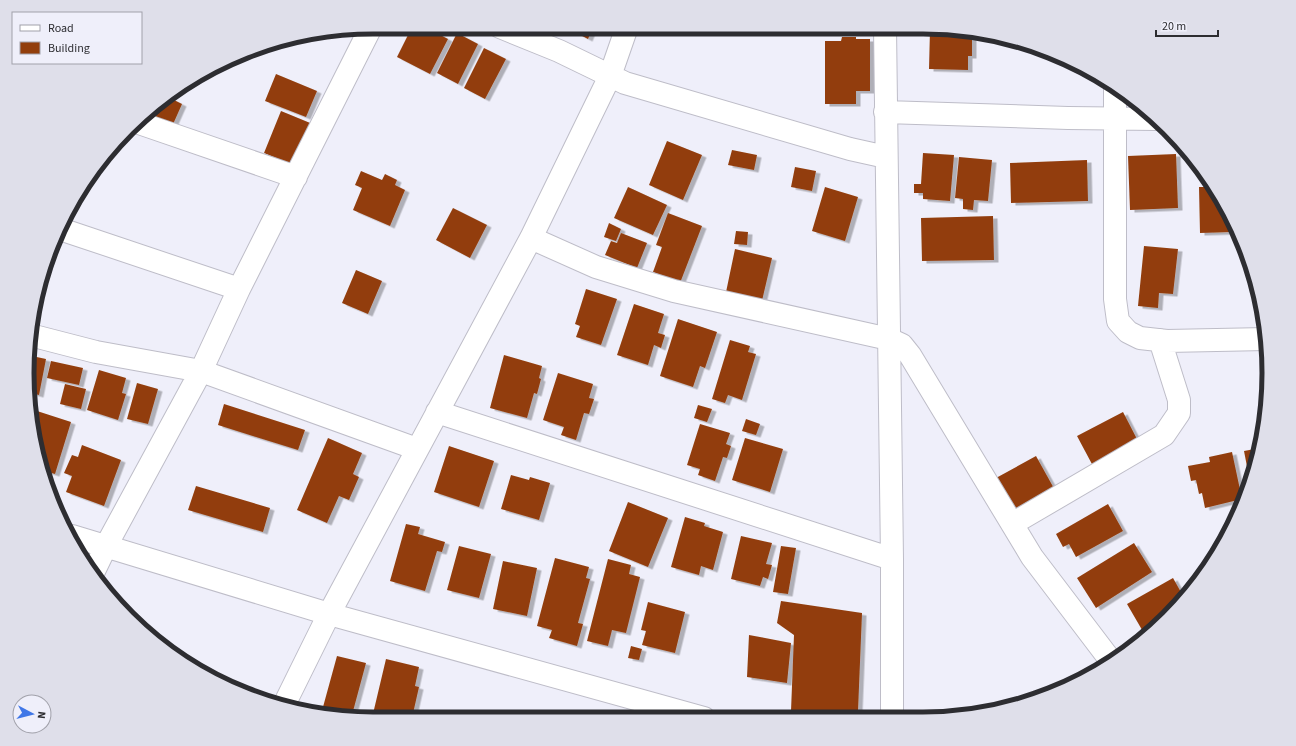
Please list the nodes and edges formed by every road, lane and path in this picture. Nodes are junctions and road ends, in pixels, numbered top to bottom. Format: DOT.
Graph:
graph roads {
  1 [pos="367,34"];
  2 [pos="517,34"];
  3 [pos="625,34"];
  4 [pos="885,34"];
  5 [pos="610,76"];
  6 [pos="1116,95"];
  7 [pos="885,112"];
  8 [pos="1116,119"];
  9 [pos="1148,119"];
  10 [pos="142,124"];
  11 [pos="886,157"];
  12 [pos="296,177"];
  13 [pos="65,231"];
  14 [pos="531,238"];
  15 [pos="239,289"];
  16 [pos="36,337"];
  17 [pos="889,339"];
  18 [pos="1260,339"];
  19 [pos="1160,340"];
  20 [pos="201,371"];
  21 [pos="437,412"];
  22 [pos="417,450"];
  23 [pos="1012,524"];
  24 [pos="77,537"];
  25 [pos="106,546"];
  26 [pos="892,559"];
  27 [pos="96,567"];
  28 [pos="329,614"];
  29 [pos="1108,657"];
  30 [pos="286,700"];
  31 [pos="654,711"];
  32 [pos="892,712"];
  1 -- 12 [label="street"];
  2 -- 5 [label="street"];
  3 -- 5 [label="street"];
  4 -- 7 [label="street"];
  5 -- 11 [label="street"];
  5 -- 14 [label="street"];
  6 -- 8 [label="street"];
  7 -- 8 [label="street"];
  7 -- 11 [label="street"];
  8 -- 9 [label="street"];
  8 -- 19 [label="street"];
  10 -- 12 [label="street"];
  11 -- 17 [label="street"];
  12 -- 15 [label="street"];
  13 -- 15 [label="street"];
  14 -- 17 [label="street"];
  14 -- 21 [label="street"];
  15 -- 20 [label="street"];
  16 -- 20 [label="street"];
  17 -- 23 [label="street"];
  17 -- 26 [label="street"];
  18 -- 19 [label="street"];
  19 -- 23 [label="street"];
  20 -- 22 [label="street"];
  20 -- 25 [label="street"];
  21 -- 22 [label="street"];
  21 -- 26 [label="street"];
  22 -- 28 [label="street"];
  23 -- 29 [label="street"];
  24 -- 25 [label="street"];
  25 -- 27 [label="street"];
  25 -- 28 [label="street"];
  26 -- 32 [label="street"];
  28 -- 30 [label="street"];
  28 -- 31 [label="street"];
}
